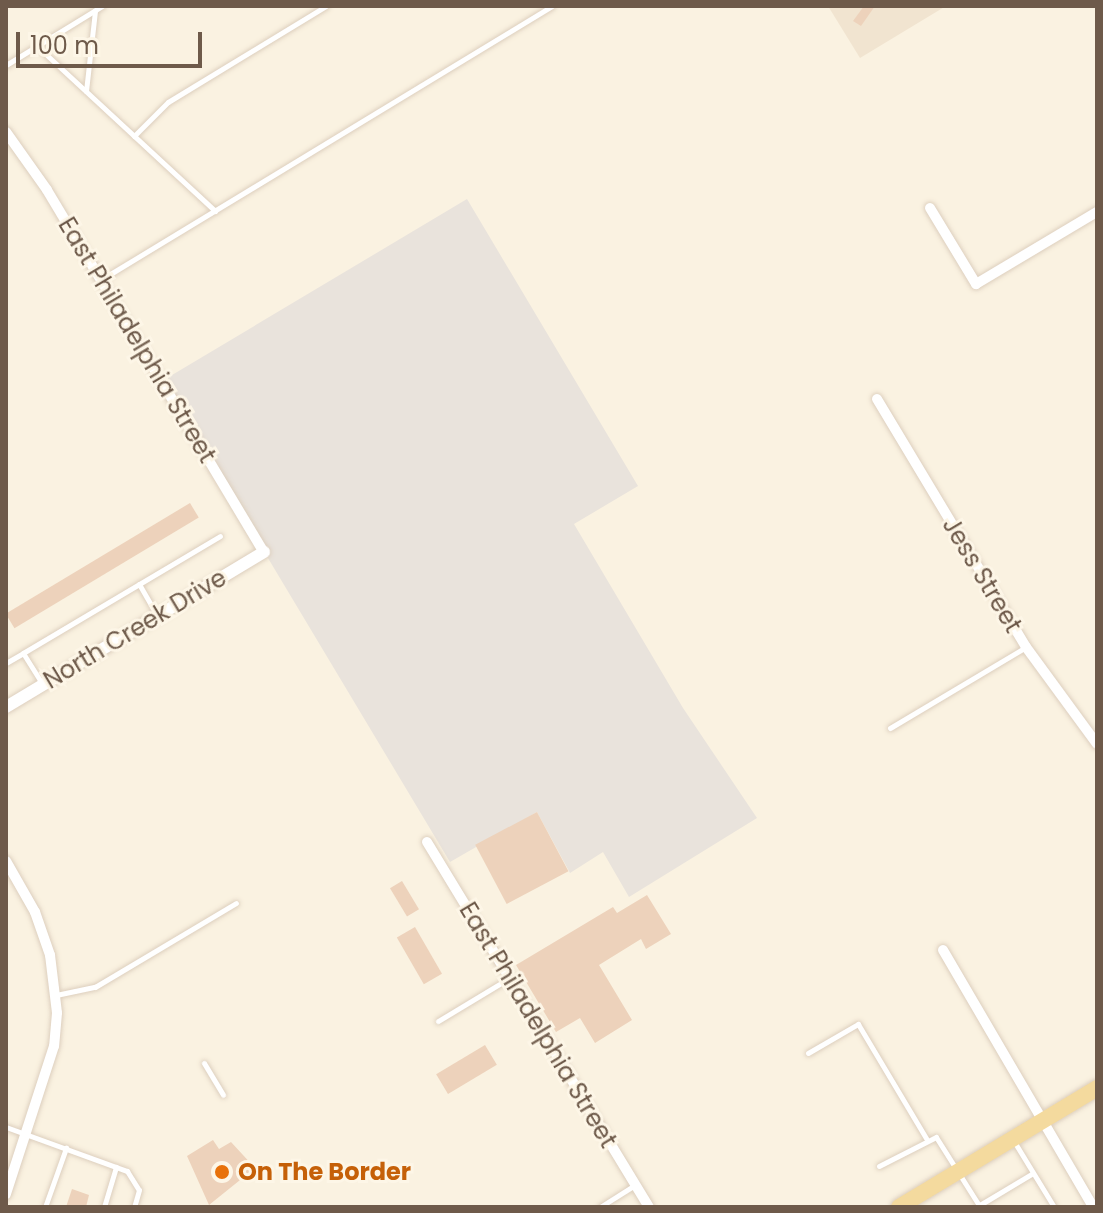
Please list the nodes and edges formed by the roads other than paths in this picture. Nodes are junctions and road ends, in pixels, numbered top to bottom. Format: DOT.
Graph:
graph roads {
  1 [pos="102,6"];
  2 [pos="326,6"];
  3 [pos="552,6"];
  4 [pos="95,11"];
  5 [pos="37,46"];
  6 [pos="6,65"];
  7 [pos="86,92"];
  8 [pos="6,132"];
  9 [pos="134,136"];
  10 [pos="930,208"];
  11 [pos="215,211"];
  12 [pos="1097,212"];
  13 [pos="102,280"];
  14 [pos="877,399"];
  15 [pos="220,536"];
  16 [pos="264,552"];
  17 [pos="139,584"];
  18 [pos="158,616"];
  19 [pos="1026,647"];
  20 [pos="23,653"];
  21 [pos="6,663"];
  22 [pos="42,685"];
  23 [pos="6,707"];
  24 [pos="890,728"];
  25 [pos="1097,744"];
  26 [pos="427,842"];
  27 [pos="6,861"];
  28 [pos="236,903"];
  29 [pos="943,950"];
  30 [pos="509,978"];
  31 [pos="55,995"];
  32 [pos="438,1021"];
  33 [pos="808,1053"];
  34 [pos="204,1063"];
  35 [pos="1097,1088"];
  36 [pos="223,1095"];
  37 [pos="1042,1121"];
  38 [pos="6,1127"];
  39 [pos="26,1133"];
  40 [pos="926,1138"];
  41 [pos="1013,1138"];
  42 [pos="66,1148"];
  43 [pos="879,1166"];
  44 [pos="116,1167"];
  45 [pos="958,1171"];
  46 [pos="1033,1173"];
  47 [pos="635,1185"];
  48 [pos="6,1193"];
  49 [pos="979,1206"];
  50 [pos="45,1207"];
  51 [pos="104,1207"];
  52 [pos="134,1207"];
  53 [pos="600,1207"];
  54 [pos="649,1207"];
  55 [pos="899,1207"];
  56 [pos="1054,1207"];
  57 [pos="1093,1207"];
  1 -- 4 [label="lane"];
  2 -- 9 [label="lane"];
  3 -- 11 [label="lane"];
  4 -- 5 [label="lane"];
  4 -- 7 [label="lane"];
  5 -- 6 [label="lane"];
  5 -- 7 [label="lane"];
  7 -- 9 [label="lane"];
  8 -- 13 [label="street, East Philadelphia Street"];
  9 -- 11 [label="lane"];
  10 -- 12 [label="street"];
  11 -- 13 [label="lane"];
  13 -- 16 [label="street, East Philadelphia Street"];
  14 -- 19 [label="street, Jess Street"];
  15 -- 17 [label="lane"];
  16 -- 18 [label="street, North Creek Drive"];
  17 -- 18 [label="lane"];
  17 -- 20 [label="lane"];
  18 -- 22 [label="street, North Creek Drive"];
  19 -- 24 [label="lane"];
  19 -- 25 [label="street, Jess Street"];
  20 -- 21 [label="lane"];
  20 -- 22 [label="lane"];
  22 -- 23 [label="street, North Creek Drive"];
  26 -- 30 [label="street, East Philadelphia Street"];
  27 -- 31 [label="street"];
  28 -- 31 [label="lane"];
  29 -- 37 [label="street"];
  30 -- 32 [label="lane"];
  30 -- 47 [label="street, East Philadelphia Street"];
  31 -- 39 [label="street"];
  33 -- 40 [label="lane"];
  34 -- 36 [label="lane"];
  35 -- 37 [label="main road"];
  37 -- 41 [label="main road"];
  37 -- 57 [label="street"];
  38 -- 39 [label="lane"];
  39 -- 42 [label="lane"];
  39 -- 48 [label="street"];
  40 -- 43 [label="lane"];
  40 -- 45 [label="lane"];
  41 -- 45 [label="main road"];
  41 -- 46 [label="lane"];
  42 -- 44 [label="lane"];
  42 -- 50 [label="lane"];
  44 -- 51 [label="lane"];
  44 -- 52 [label="lane"];
  45 -- 49 [label="lane"];
  45 -- 55 [label="main road"];
  46 -- 49 [label="lane"];
  46 -- 56 [label="lane"];
  47 -- 53 [label="lane"];
  47 -- 54 [label="street, East Philadelphia Street"];
}
